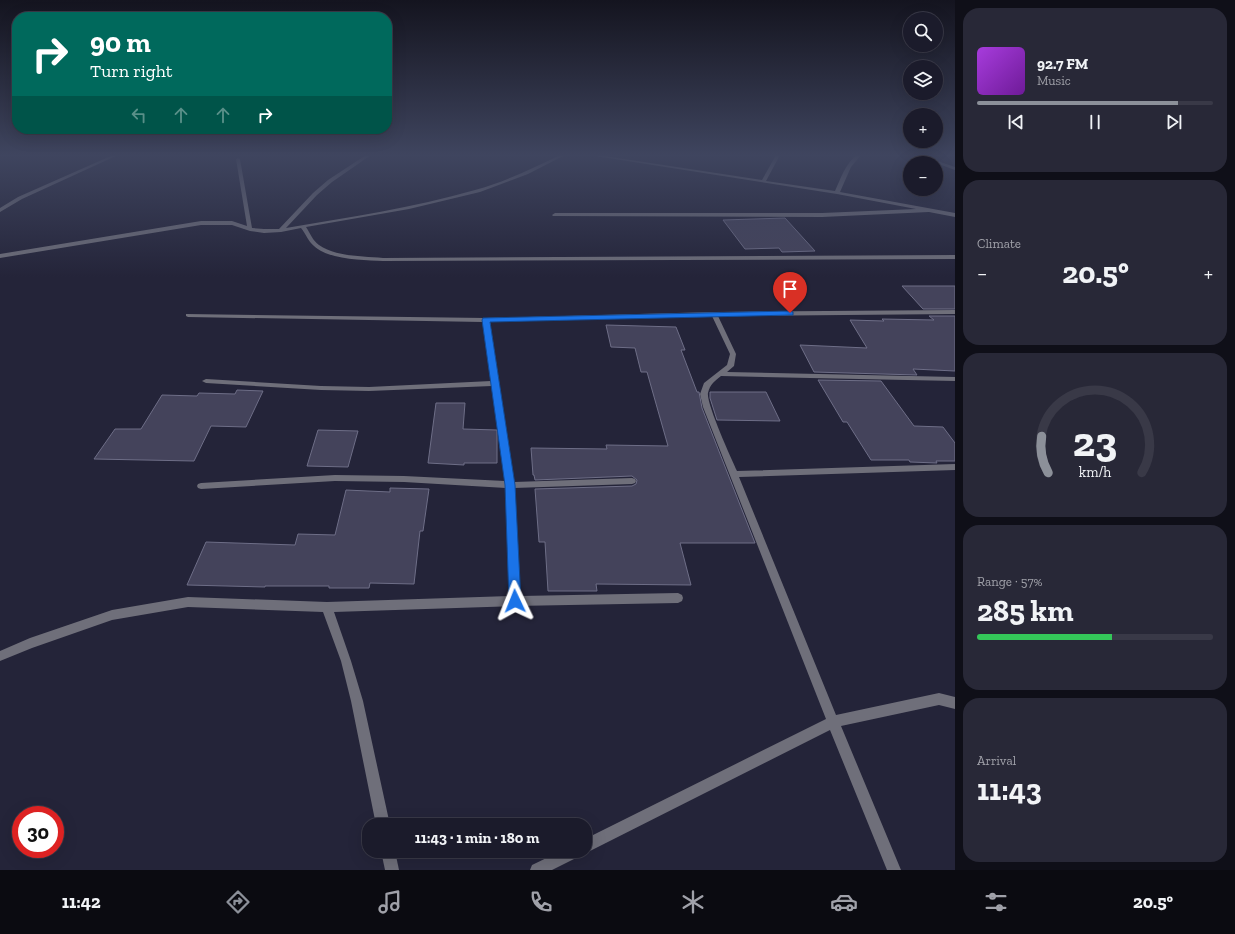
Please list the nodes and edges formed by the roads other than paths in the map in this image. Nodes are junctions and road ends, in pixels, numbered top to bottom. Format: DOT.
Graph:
graph roads {
  1 [pos="25,196"];
  2 [pos="244,196"];
  3 [pos="314,196"];
  4 [pos="459,196"];
  5 [pos="851,196"];
  6 [pos="0,210"];
  7 [pos="930,210"];
  8 [pos="555,215"];
  9 [pos="955,215"];
  10 [pos="304,228"];
  11 [pos="250,229"];
  12 [pos="282,230"];
  13 [pos="0,256"];
  14 [pos="955,257"];
  15 [pos="955,312"];
  16 [pos="714,314"];
  17 [pos="188,315"];
  18 [pos="486,320"];
  19 [pos="720,374"];
  20 [pos="955,379"];
  21 [pos="206,381"];
  22 [pos="495,383"];
  23 [pos="955,467"];
  24 [pos="735,474"];
  25 [pos="632,481"];
  26 [pos="510,485"];
  27 [pos="201,486"];
  28 [pos="678,598"];
  29 [pos="515,601"];
  30 [pos="327,607"];
  31 [pos="0,656"];
  32 [pos="955,703"];
  33 [pos="833,722"];
  34 [pos="382,818"];
  35 [pos="592,842"];
  36 [pos="389,858"];
  37 [pos="560,858"];
  38 [pos="392,870"];
  39 [pos="536,870"];
  40 [pos="894,870"];
  1 -- 6 [label="street"];
  2 -- 11 [label="street"];
  3 -- 12 [label="street"];
  4 -- 10 [label="street"];
  5 -- 7 [label="street"];
  7 -- 8 [label="street"];
  7 -- 9 [label="street"];
  10 -- 12 [label="street"];
  10 -- 14 [label="street"];
  11 -- 12 [label="street"];
  11 -- 13 [label="street"];
  15 -- 16 [label="street"];
  16 -- 18 [label="street"];
  16 -- 19 [label="street"];
  17 -- 18 [label="street"];
  18 -- 22 [label="street"];
  19 -- 20 [label="street"];
  19 -- 24 [label="street"];
  21 -- 22 [label="street"];
  22 -- 26 [label="street"];
  23 -- 24 [label="street"];
  24 -- 33 [label="street"];
  25 -- 26 [label="street"];
  26 -- 27 [label="street"];
  26 -- 29 [label="street"];
  28 -- 29 [label="street"];
  29 -- 30 [label="street"];
  30 -- 31 [label="street"];
  30 -- 34 [label="street"];
  32 -- 33 [label="street"];
  33 -- 35 [label="street"];
  33 -- 40 [label="street"];
  36 -- 38 [label="street"];
  37 -- 39 [label="street"];
}
